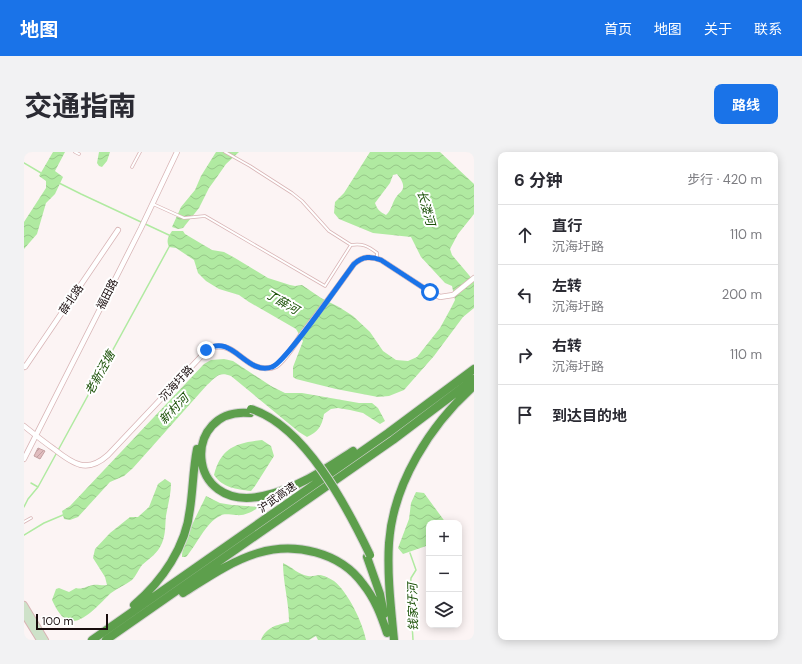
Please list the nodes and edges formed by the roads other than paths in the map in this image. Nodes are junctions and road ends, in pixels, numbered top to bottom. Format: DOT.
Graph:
graph roads {
  1 [pos="75,152"];
  2 [pos="140,152"];
  3 [pos="177,152"];
  4 [pos="225,152"];
  5 [pos="80,154"];
  6 [pos="132,167"];
  7 [pos="153,204"];
  8 [pos="118,230"];
  9 [pos="351,245"];
  10 [pos="376,258"];
  11 [pos="474,278"];
  12 [pos="24,366"];
  13 [pos="474,369"];
  14 [pos="474,379"];
  15 [pos="474,386"];
  16 [pos="426,405"];
  17 [pos="251,411"];
  18 [pos="24,426"];
  19 [pos="401,429"];
  20 [pos="36,436"];
  21 [pos="390,436"];
  22 [pos="24,459"];
  23 [pos="31,518"];
  24 [pos="24,522"];
  25 [pos="24,605"];
  26 [pos="24,614"];
  27 [pos="389,635"];
  28 [pos="40,640"];
  29 [pos="45,640"];
  30 [pos="84,640"];
  31 [pos="92,640"];
  32 [pos="107,640"];
  33 [pos="394,640"];
  1 -- 5 [label="lane"];
  2 -- 6 [label="lane"];
  3 -- 7 [label="street, 福田路"];
  4 -- 9 [label="lane"];
  7 -- 9 [label="lane"];
  7 -- 20 [label="street, 福田路"];
  8 -- 12 [label="street, 薛北路"];
  9 -- 10 [label="lane"];
  10 -- 11 [label="street"];
  10 -- 20 [label="street, 沉海圩路"];
  13 -- 16 [label="highway, 沪武高速"];
  14 -- 19 [label="highway, 沪武高速"];
  15 -- 27 [label="highway"];
  16 -- 17 [label="highway"];
  16 -- 19 [label="highway, 沪武高速"];
  17 -- 27 [label="highway, bridge"];
  17 -- 30 [label="highway"];
  18 -- 20 [label="street, 沉海圩路"];
  19 -- 21 [label="highway, 沪武高速"];
  20 -- 22 [label="street, 福田路"];
  21 -- 31 [label="highway, 沪武高速"];
  21 -- 32 [label="highway, 沪武高速"];
  23 -- 24 [label="lane"];
  25 -- 29 [label="main road"];
  26 -- 28 [label="main road"];
  27 -- 32 [label="highway"];
  27 -- 33 [label="highway"];
}
